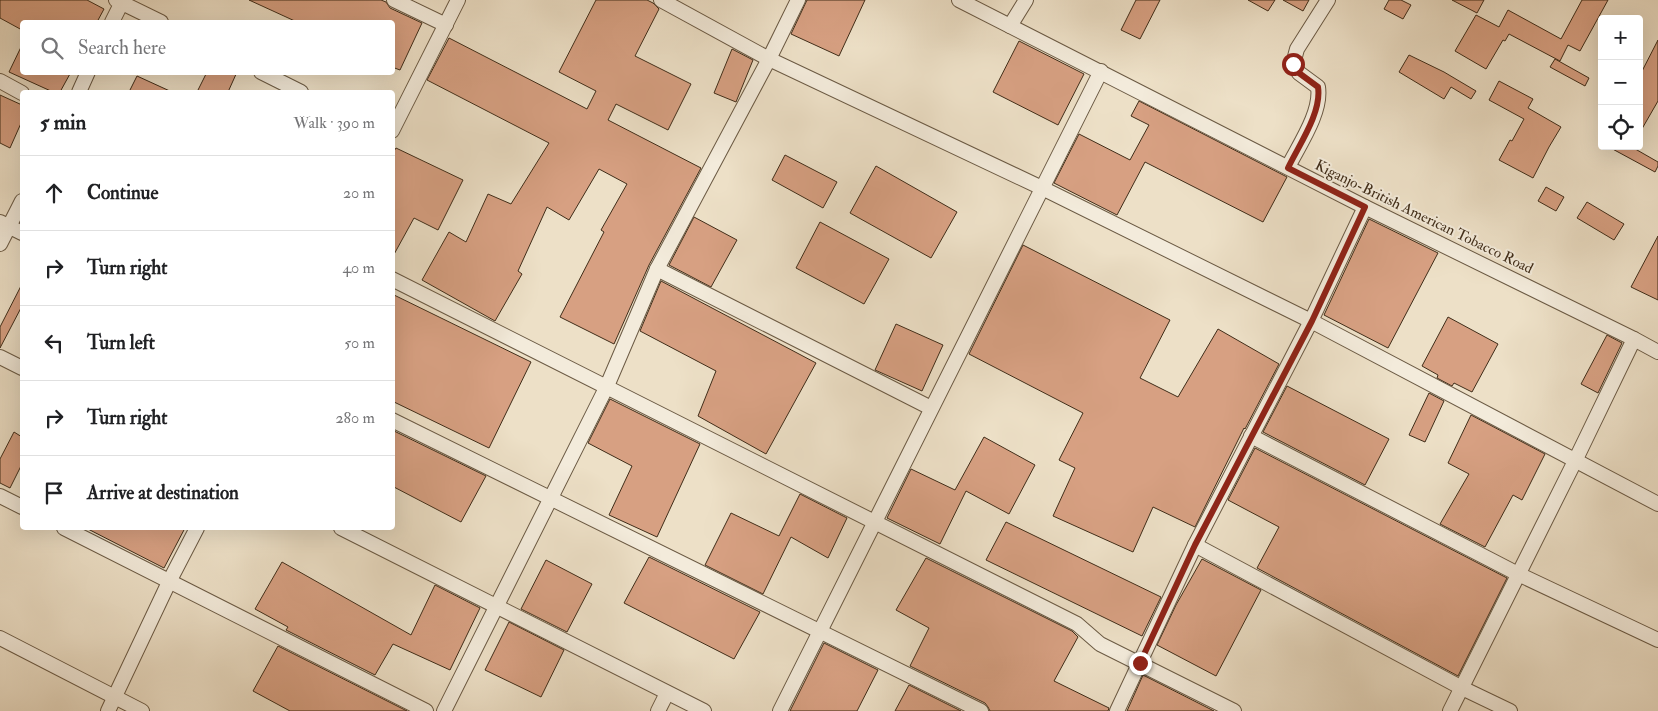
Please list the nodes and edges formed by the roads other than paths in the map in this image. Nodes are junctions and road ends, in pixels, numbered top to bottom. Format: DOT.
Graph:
graph roads {
  1 [pos="394,0"];
  2 [pos="458,0"];
  3 [pos="661,0"];
  4 [pos="798,0"];
  5 [pos="959,0"];
  6 [pos="1026,0"];
  7 [pos="1328,0"];
  8 [pos="120,1"];
  9 [pos="113,20"];
  10 [pos="158,20"];
  11 [pos="446,25"];
  12 [pos="1010,26"];
  13 [pos="769,59"];
  14 [pos="1101,71"];
  15 [pos="87,75"];
  16 [pos="267,75"];
  17 [pos="0,81"];
  18 [pos="80,90"];
  19 [pos="297,90"];
  20 [pos="20,92"];
  21 [pos="395,125"];
  22 [pos="1288,168"];
  23 [pos="1042,188"];
  24 [pos="20,204"];
  25 [pos="1365,207"];
  26 [pos="4,224"];
  27 [pos="20,232"];
  28 [pos="0,244"];
  29 [pos="657,269"];
  30 [pos="395,280"];
  31 [pos="1312,321"];
  32 [pos="1634,339"];
  33 [pos="1658,352"];
  34 [pos="0,357"];
  35 [pos="20,367"];
  36 [pos="607,386"];
  37 [pos="931,408"];
  38 [pos="395,422"];
  39 [pos="1251,436"];
  40 [pos="1575,461"];
  41 [pos="0,496"];
  42 [pos="550,499"];
  43 [pos="1658,504"];
  44 [pos="20,506"];
  45 [pos="875,521"];
  46 [pos="68,530"];
  47 [pos="196,530"];
  48 [pos="345,530"];
  49 [pos="1195,545"];
  50 [pos="1518,574"];
  51 [pos="170,580"];
  52 [pos="497,606"];
  53 [pos="820,631"];
  54 [pos="0,638"];
  55 [pos="1658,640"];
  56 [pos="1140,663"];
  57 [pos="1462,688"];
  58 [pos="667,693"];
  59 [pos="115,698"];
  60 [pos="108,711"];
  61 [pos="142,711"];
  62 [pos="426,711"];
  63 [pos="444,711"];
  64 [pos="658,711"];
  65 [pos="704,711"];
  66 [pos="780,711"];
  67 [pos="981,711"];
  68 [pos="1117,711"];
  69 [pos="1234,711"];
  70 [pos="1450,711"];
  71 [pos="1510,711"];
  1 -- 11 [label="street"];
  2 -- 11 [label="street"];
  3 -- 13 [label="street"];
  4 -- 13 [label="street"];
  5 -- 12 [label="street, Kiganjo-British American Tobacco Road"];
  6 -- 12 [label="street"];
  7 -- 22 [label="street"];
  8 -- 9 [label="street"];
  8 -- 10 [label="street"];
  11 -- 21 [label="street"];
  12 -- 14 [label="street, Kiganjo-British American Tobacco Road"];
  13 -- 23 [label="street"];
  13 -- 29 [label="street"];
  14 -- 22 [label="street, Kiganjo-British American Tobacco Road"];
  14 -- 23 [label="street"];
  15 -- 18 [label="street"];
  16 -- 19 [label="street"];
  17 -- 20 [label="street"];
  22 -- 25 [label="street, Kiganjo-British American Tobacco Road"];
  23 -- 31 [label="street"];
  23 -- 37 [label="street"];
  24 -- 26 [label="street"];
  25 -- 31 [label="street"];
  25 -- 32 [label="street, Kiganjo-British American Tobacco Road"];
  26 -- 27 [label="street"];
  26 -- 28 [label="street"];
  29 -- 36 [label="street"];
  29 -- 37 [label="street"];
  30 -- 36 [label="street"];
  31 -- 39 [label="street"];
  31 -- 40 [label="street"];
  32 -- 33 [label="street, Kiganjo-British American Tobacco Road"];
  32 -- 40 [label="street"];
  34 -- 35 [label="street"];
  36 -- 42 [label="street"];
  36 -- 45 [label="street"];
  37 -- 45 [label="street"];
  38 -- 42 [label="street"];
  39 -- 49 [label="street"];
  39 -- 50 [label="street"];
  40 -- 43 [label="street"];
  40 -- 50 [label="street"];
  41 -- 44 [label="street"];
  42 -- 52 [label="street"];
  42 -- 53 [label="street"];
  45 -- 53 [label="street"];
  45 -- 56 [label="street"];
  46 -- 51 [label="street"];
  47 -- 51 [label="street"];
  48 -- 52 [label="street"];
  49 -- 56 [label="street"];
  49 -- 57 [label="street"];
  50 -- 55 [label="street"];
  50 -- 57 [label="street"];
  51 -- 59 [label="street"];
  51 -- 62 [label="street"];
  52 -- 58 [label="street"];
  52 -- 63 [label="street"];
  53 -- 66 [label="street"];
  53 -- 67 [label="street"];
  54 -- 59 [label="street"];
  56 -- 68 [label="street"];
  56 -- 69 [label="street"];
  57 -- 70 [label="street"];
  57 -- 71 [label="street"];
  58 -- 64 [label="street"];
  58 -- 65 [label="street"];
  59 -- 60 [label="street"];
  59 -- 61 [label="street"];
}
